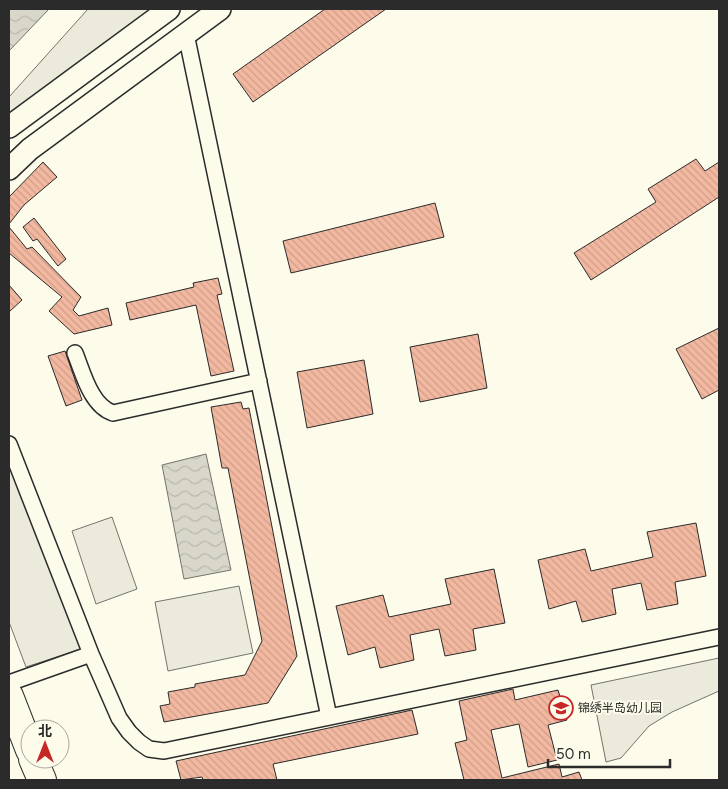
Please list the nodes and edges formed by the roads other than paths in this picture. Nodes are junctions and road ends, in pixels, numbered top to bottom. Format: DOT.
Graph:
graph roads {
  1 [pos="170,9"];
  2 [pos="220,9"];
  3 [pos="186,34"];
  4 [pos="9,127"];
  5 [pos="9,169"];
  6 [pos="75,354"];
  7 [pos="259,381"];
  8 [pos="9,444"];
  9 [pos="719,637"];
  10 [pos="91,654"];
  11 [pos="9,683"];
  12 [pos="9,696"];
  13 [pos="329,717"];
  14 [pos="20,724"];
  1 -- 4 [label="street"];
  2 -- 3 [label="street"];
  3 -- 5 [label="street"];
  3 -- 7 [label="street"];
  6 -- 7 [label="street"];
  7 -- 13 [label="street"];
  8 -- 10 [label="street"];
  9 -- 13 [label="street"];
  10 -- 11 [label="street"];
  10 -- 13 [label="street"];
  12 -- 14 [label="highway"];
}
